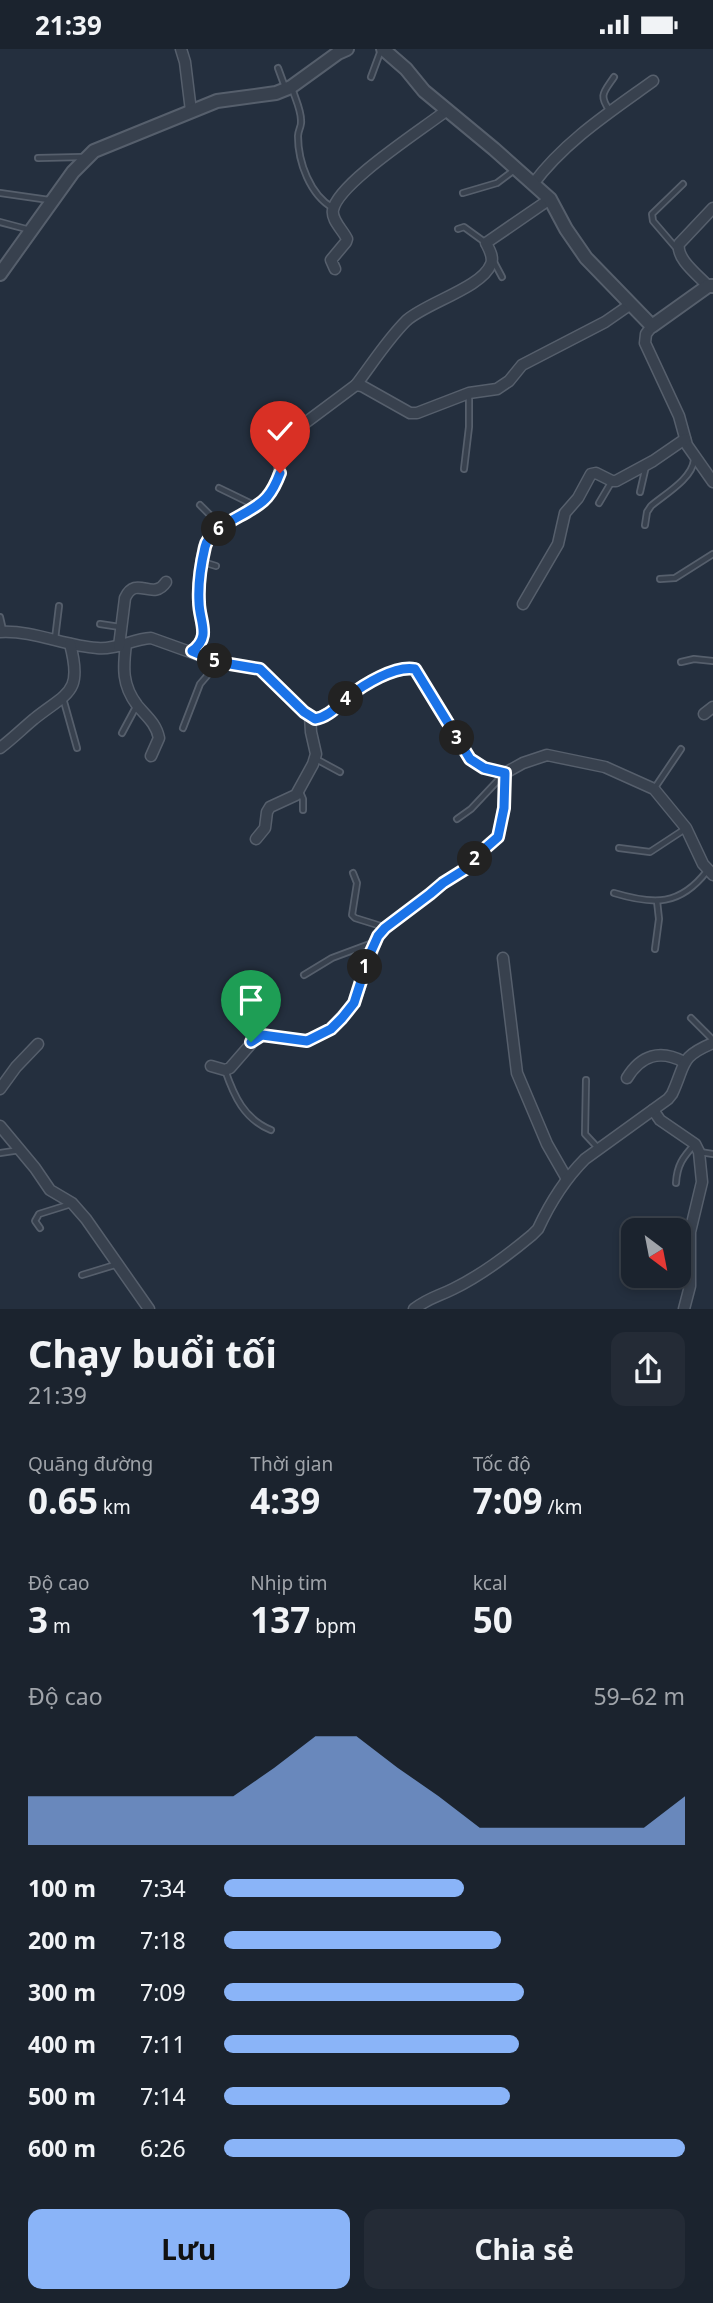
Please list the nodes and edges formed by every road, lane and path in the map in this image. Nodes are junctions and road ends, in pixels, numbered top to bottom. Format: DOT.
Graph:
graph roads {
  1 [pos="181,49"];
  2 [pos="382,49"];
  3 [pos="340,50"];
  4 [pos="278,68"];
  5 [pos="370,77"];
  6 [pos="614,77"];
  7 [pos="653,81"];
  8 [pos="289,88"];
  9 [pos="447,110"];
  10 [pos="191,111"];
  11 [pos="610,112"];
  12 [pos="88,157"];
  13 [pos="38,158"];
  14 [pos="517,168"];
  15 [pos="533,184"];
  16 [pos="682,184"];
  17 [pos="0,193"];
  18 [pos="463,193"];
  19 [pos="550,198"];
  20 [pos="54,201"];
  21 [pos="333,208"];
  22 [pos="713,208"];
  23 [pos="0,222"];
  24 [pos="458,229"];
  25 [pos="33,230"];
  26 [pos="486,243"];
  27 [pos="678,249"];
  28 [pos="492,257"];
  29 [pos="335,269"];
  30 [pos="0,274"];
  31 [pos="502,277"];
  32 [pos="710,286"];
  33 [pos="631,305"];
  34 [pos="652,326"];
  35 [pos="356,385"];
  36 [pos="468,393"];
  37 [pos="685,439"];
  38 [pos="692,452"];
  39 [pos="646,465"];
  40 [pos="464,469"];
  41 [pos="612,481"];
  42 [pos="713,482"];
  43 [pos="219,488"];
  44 [pos="640,492"];
  45 [pos="599,503"];
  46 [pos="200,505"];
  47 [pos="256,507"];
  48 [pos="645,525"];
  49 [pos="222,527"];
  50 [pos="711,555"];
  51 [pos="203,562"];
  52 [pos="216,566"];
  53 [pos="713,566"];
  54 [pos="660,579"];
  55 [pos="166,582"];
  56 [pos="523,604"];
  57 [pos="59,606"];
  58 [pos="0,617"];
  59 [pos="100,624"];
  60 [pos="122,628"];
  61 [pos="2,632"];
  62 [pos="55,639"];
  63 [pos="70,644"];
  64 [pos="122,645"];
  65 [pos="192,651"];
  66 [pos="713,661"];
  67 [pos="218,662"];
  68 [pos="681,662"];
  69 [pos="63,698"];
  70 [pos="137,705"];
  71 [pos="713,707"];
  72 [pos="704,714"];
  73 [pos="310,716"];
  74 [pos="183,728"];
  75 [pos="122,733"];
  76 [pos="0,748"];
  77 [pos="77,748"];
  78 [pos="681,749"];
  79 [pos="151,756"];
  80 [pos="316,759"];
  81 [pos="340,772"];
  82 [pos="505,773"];
  83 [pos="654,789"];
  84 [pos="300,791"];
  85 [pos="303,810"];
  86 [pos="457,819"];
  87 [pos="686,828"];
  88 [pos="256,839"];
  89 [pos="619,848"];
  90 [pos="353,873"];
  91 [pos="710,873"];
  92 [pos="614,893"];
  93 [pos="657,901"];
  94 [pos="385,928"];
  95 [pos="376,942"];
  96 [pos="655,949"];
  97 [pos="503,958"];
  98 [pos="304,975"];
  99 [pos="691,1018"];
  100 [pos="713,1041"];
  101 [pos="38,1044"];
  102 [pos="684,1062"];
  103 [pos="211,1066"];
  104 [pos="225,1070"];
  105 [pos="627,1078"];
  106 [pos="586,1080"];
  107 [pos="0,1089"];
  108 [pos="653,1110"];
  109 [pos="0,1126"];
  110 [pos="271,1130"];
  111 [pos="697,1148"];
  112 [pos="599,1149"];
  113 [pos="19,1150"];
  114 [pos="0,1153"];
  115 [pos="713,1154"];
  116 [pos="567,1179"];
  117 [pos="676,1183"];
  118 [pos="72,1203"];
  119 [pos="40,1228"];
  120 [pos="118,1263"];
  121 [pos="82,1275"];
  122 [pos="428,1298"];
  123 [pos="149,1309"];
  124 [pos="414,1309"];
  125 [pos="427,1309"];
  126 [pos="684,1309"];
  1 -- 10 [label="street"];
  2 -- 5 [label="lane"];
  2 -- 9 [label="street"];
  3 -- 8 [label="street"];
  4 -- 8 [label="lane"];
  6 -- 11 [label="lane"];
  7 -- 11 [label="street"];
  8 -- 10 [label="street"];
  8 -- 21 [label="lane"];
  9 -- 14 [label="street"];
  9 -- 21 [label="street"];
  10 -- 12 [label="street"];
  11 -- 15 [label="street"];
  12 -- 13 [label="lane"];
  12 -- 20 [label="street"];
  14 -- 15 [label="street"];
  14 -- 18 [label="lane"];
  15 -- 19 [label="street"];
  16 -- 27 [label="lane"];
  17 -- 20 [label="lane"];
  19 -- 26 [label="street"];
  19 -- 33 [label="street"];
  20 -- 25 [label="street"];
  21 -- 29 [label="street"];
  22 -- 27 [label="street"];
  23 -- 25 [label="lane"];
  24 -- 26 [label="lane"];
  25 -- 30 [label="street"];
  26 -- 28 [label="street"];
  27 -- 32 [label="street"];
  28 -- 31 [label="lane"];
  28 -- 35 [label="street"];
  32 -- 34 [label="street"];
  33 -- 34 [label="street"];
  33 -- 36 [label="street"];
  34 -- 37 [label="street"];
  35 -- 36 [label="street"];
  35 -- 47 [label="street"];
  36 -- 40 [label="lane"];
  37 -- 38 [label="street"];
  37 -- 39 [label="street"];
  38 -- 42 [label="street"];
  38 -- 48 [label="lane"];
  39 -- 41 [label="street"];
  39 -- 44 [label="lane"];
  41 -- 45 [label="lane"];
  41 -- 56 [label="street"];
  43 -- 47 [label="lane"];
  46 -- 49 [label="lane"];
  47 -- 49 [label="street"];
  49 -- 51 [label="street"];
  50 -- 53 [label="lane"];
  50 -- 54 [label="lane"];
  51 -- 52 [label="lane"];
  51 -- 65 [label="street"];
  55 -- 60 [label="street"];
  57 -- 62 [label="lane"];
  58 -- 61 [label="lane"];
  59 -- 60 [label="lane"];
  60 -- 64 [label="street"];
  61 -- 62 [label="street"];
  62 -- 63 [label="street"];
  63 -- 64 [label="street"];
  63 -- 69 [label="street"];
  64 -- 65 [label="street"];
  64 -- 70 [label="street"];
  65 -- 67 [label="street"];
  66 -- 68 [label="lane"];
  67 -- 73 [label="street"];
  67 -- 74 [label="lane"];
  69 -- 76 [label="street"];
  69 -- 77 [label="lane"];
  70 -- 75 [label="lane"];
  70 -- 79 [label="street"];
  71 -- 72 [label="street"];
  73 -- 80 [label="street"];
  73 -- 82 [label="street"];
  78 -- 83 [label="lane"];
  80 -- 81 [label="lane"];
  80 -- 84 [label="street"];
  82 -- 83 [label="street"];
  82 -- 86 [label="lane"];
  82 -- 94 [label="street"];
  83 -- 87 [label="street"];
  84 -- 85 [label="lane"];
  84 -- 88 [label="street"];
  87 -- 89 [label="lane"];
  87 -- 91 [label="street"];
  90 -- 94 [label="lane"];
  91 -- 93 [label="lane"];
  92 -- 93 [label="lane"];
  93 -- 96 [label="lane"];
  94 -- 95 [label="street"];
  95 -- 98 [label="lane"];
  95 -- 104 [label="street"];
  97 -- 116 [label="street"];
  99 -- 100 [label="lane"];
  100 -- 102 [label="street"];
  101 -- 107 [label="street"];
  102 -- 105 [label="street"];
  102 -- 108 [label="street"];
  103 -- 104 [label="street"];
  104 -- 110 [label="lane"];
  106 -- 112 [label="lane"];
  108 -- 111 [label="street"];
  108 -- 112 [label="street"];
  109 -- 113 [label="street"];
  111 -- 115 [label="lane"];
  111 -- 117 [label="lane"];
  111 -- 126 [label="street"];
  112 -- 116 [label="street"];
  113 -- 114 [label="lane"];
  113 -- 118 [label="street"];
  116 -- 122 [label="street"];
  118 -- 119 [label="lane"];
  118 -- 120 [label="street"];
  120 -- 121 [label="lane"];
  120 -- 123 [label="street"];
  122 -- 124 [label="street"];
  122 -- 125 [label="lane"];
}
